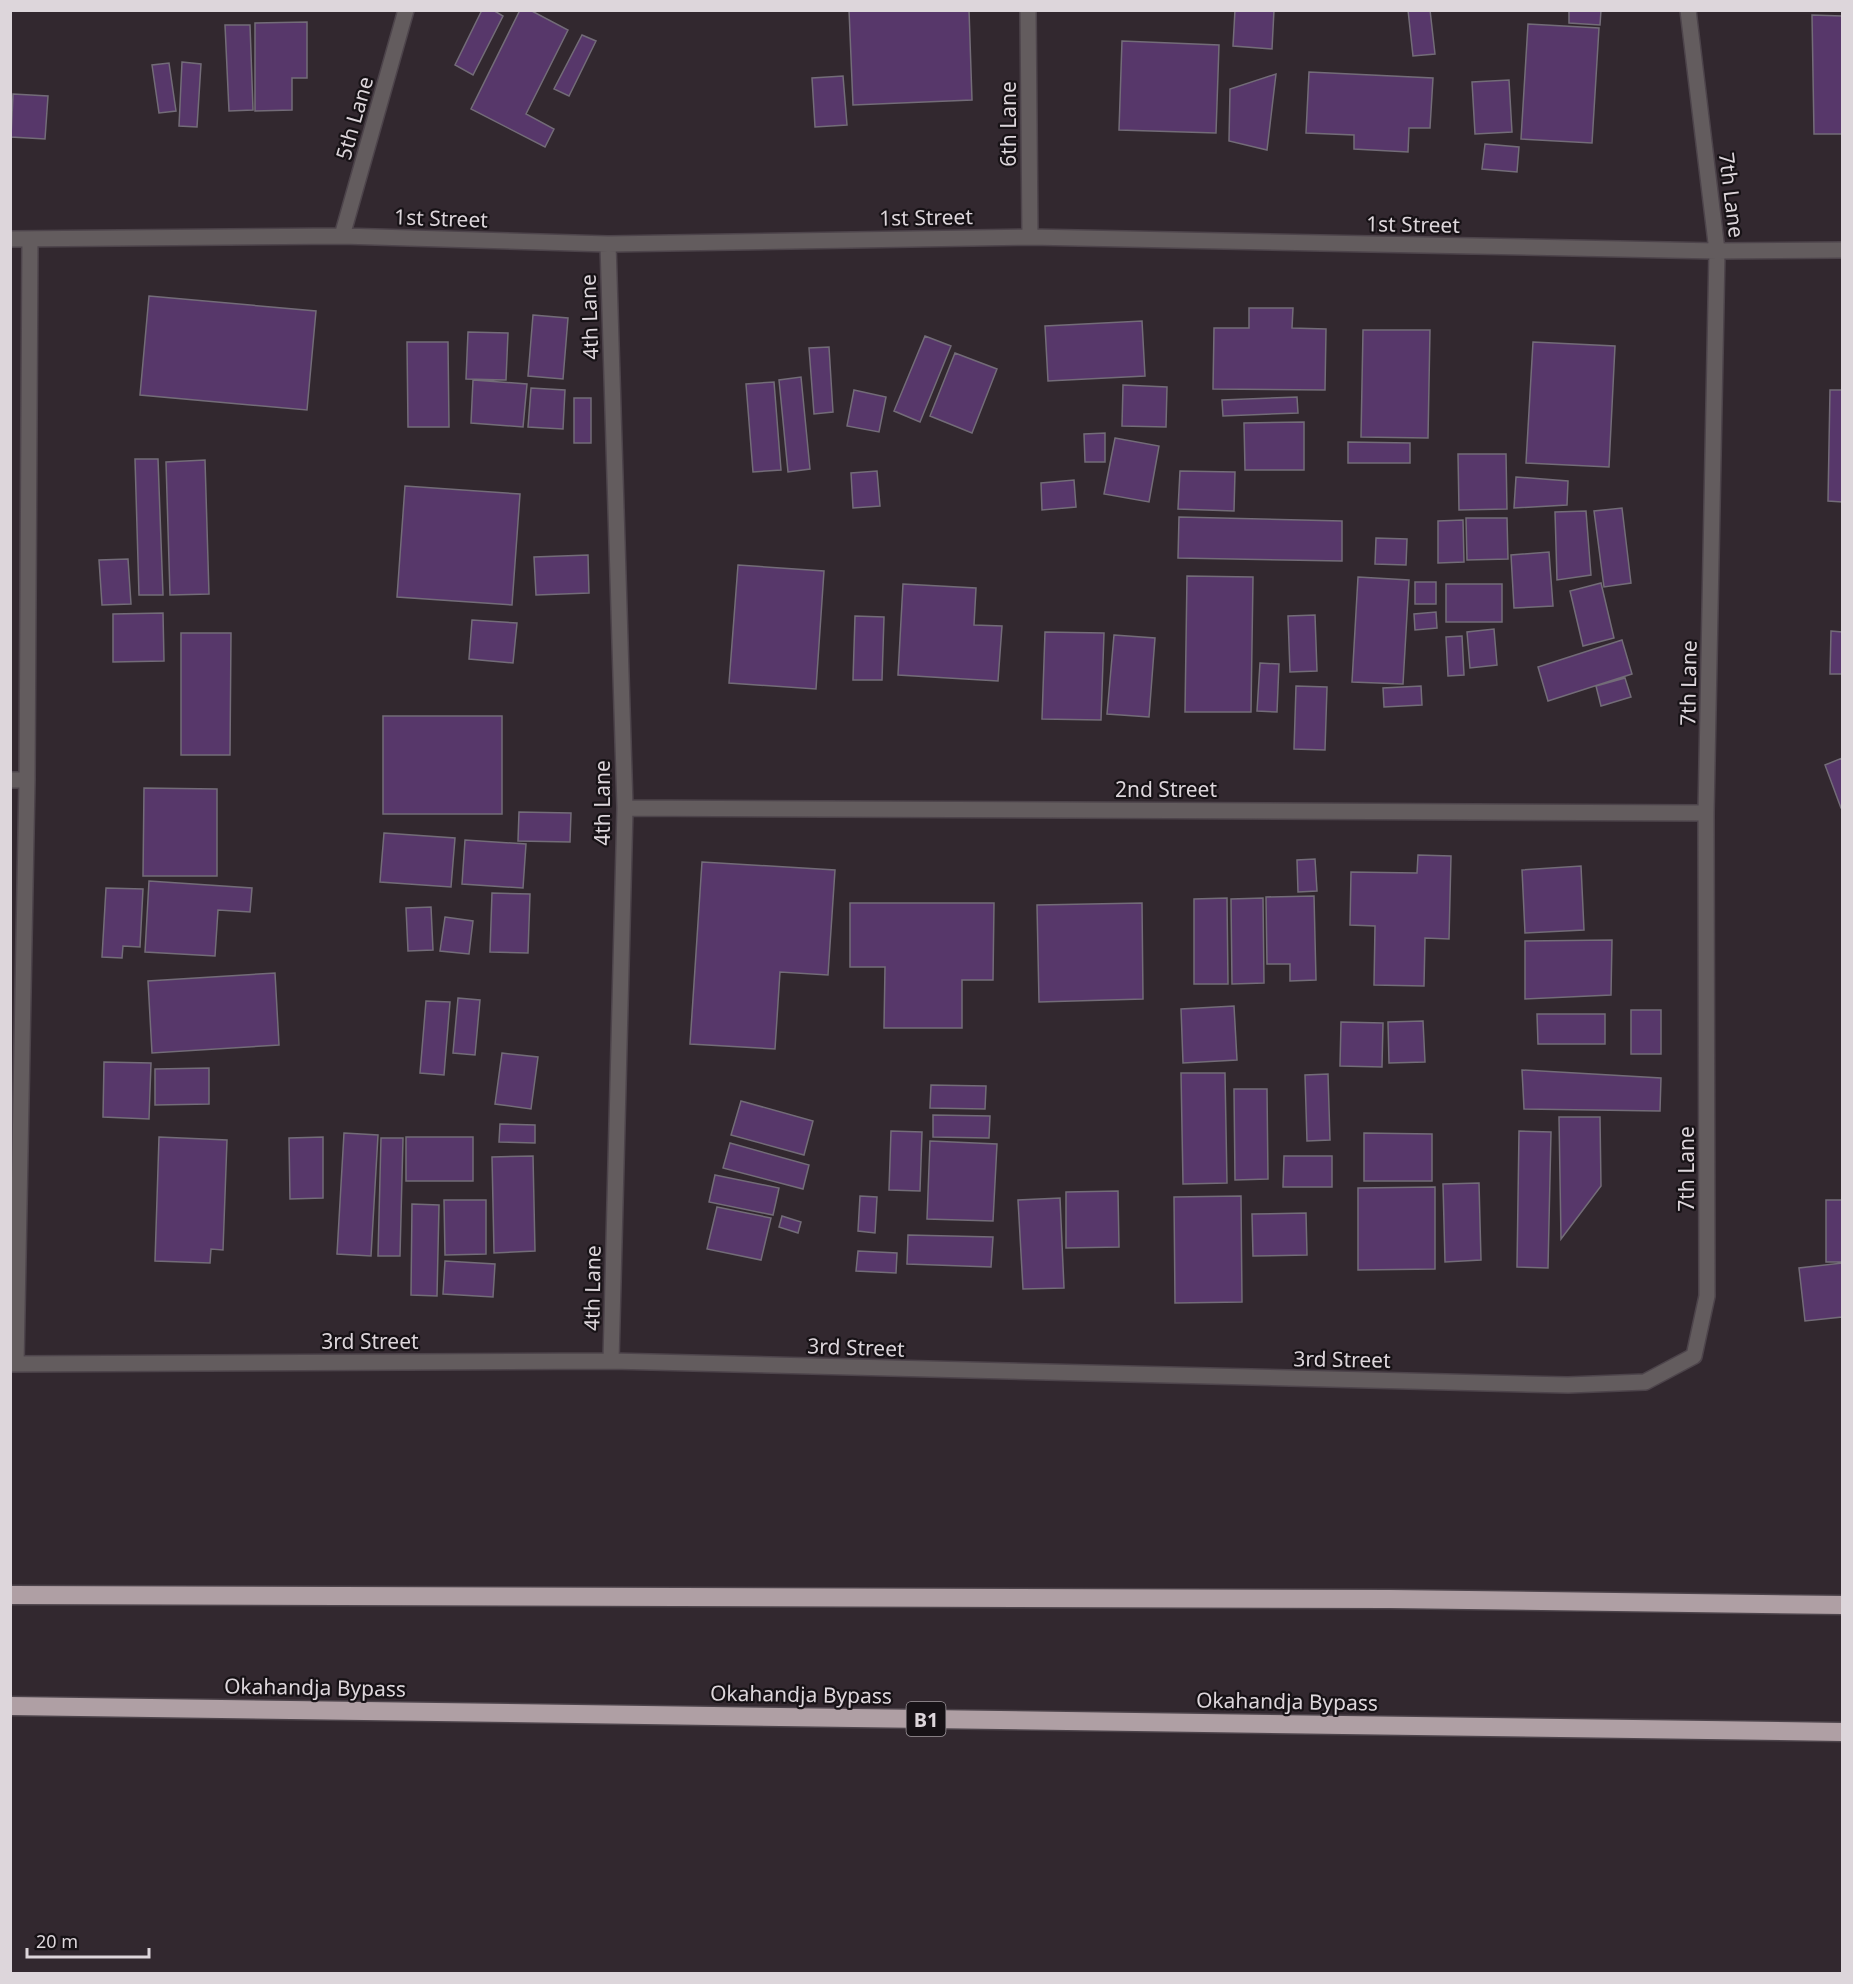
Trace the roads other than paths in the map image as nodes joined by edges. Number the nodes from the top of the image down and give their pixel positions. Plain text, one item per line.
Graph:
1 (406, 10) edge
2 (1028, 10) edge
3 (1688, 10) edge
4 (342, 236) junction
5 (1029, 237) junction
6 (10, 239) edge
7 (30, 239) junction
8 (608, 244) junction
9 (1842, 250) edge
10 (1717, 251) junction
11 (10, 780) edge
12 (27, 780) junction
13 (625, 808) junction
14 (1706, 813) junction
15 (1694, 1356) joint
16 (611, 1361) junction
17 (13, 1364) edge
18 (10, 1595) edge
19 (1842, 1605) edge
20 (10, 1706) edge
21 (1842, 1732) edge

1 - 4 street, 5th Lane
2 - 5 street, 6th Lane
3 - 10 street, 7th Lane
4 - 7 street, 1st Street
4 - 8 street, 1st Street
5 - 8 street, 1st Street
5 - 10 street, 1st Street
6 - 7 street, 1st Street
7 - 12 street
8 - 13 street, 4th Lane
9 - 10 street, 1st Street
10 - 14 street, 7th Lane
11 - 12 street
12 - 17 street
13 - 14 street, 2nd Street
13 - 16 street, 4th Lane
14 - 15 street, 7th Lane
15 - 16 street, 3rd Street
16 - 17 street, 3rd Street
18 - 19 highway
20 - 21 highway, Okahandja Bypass / B1

